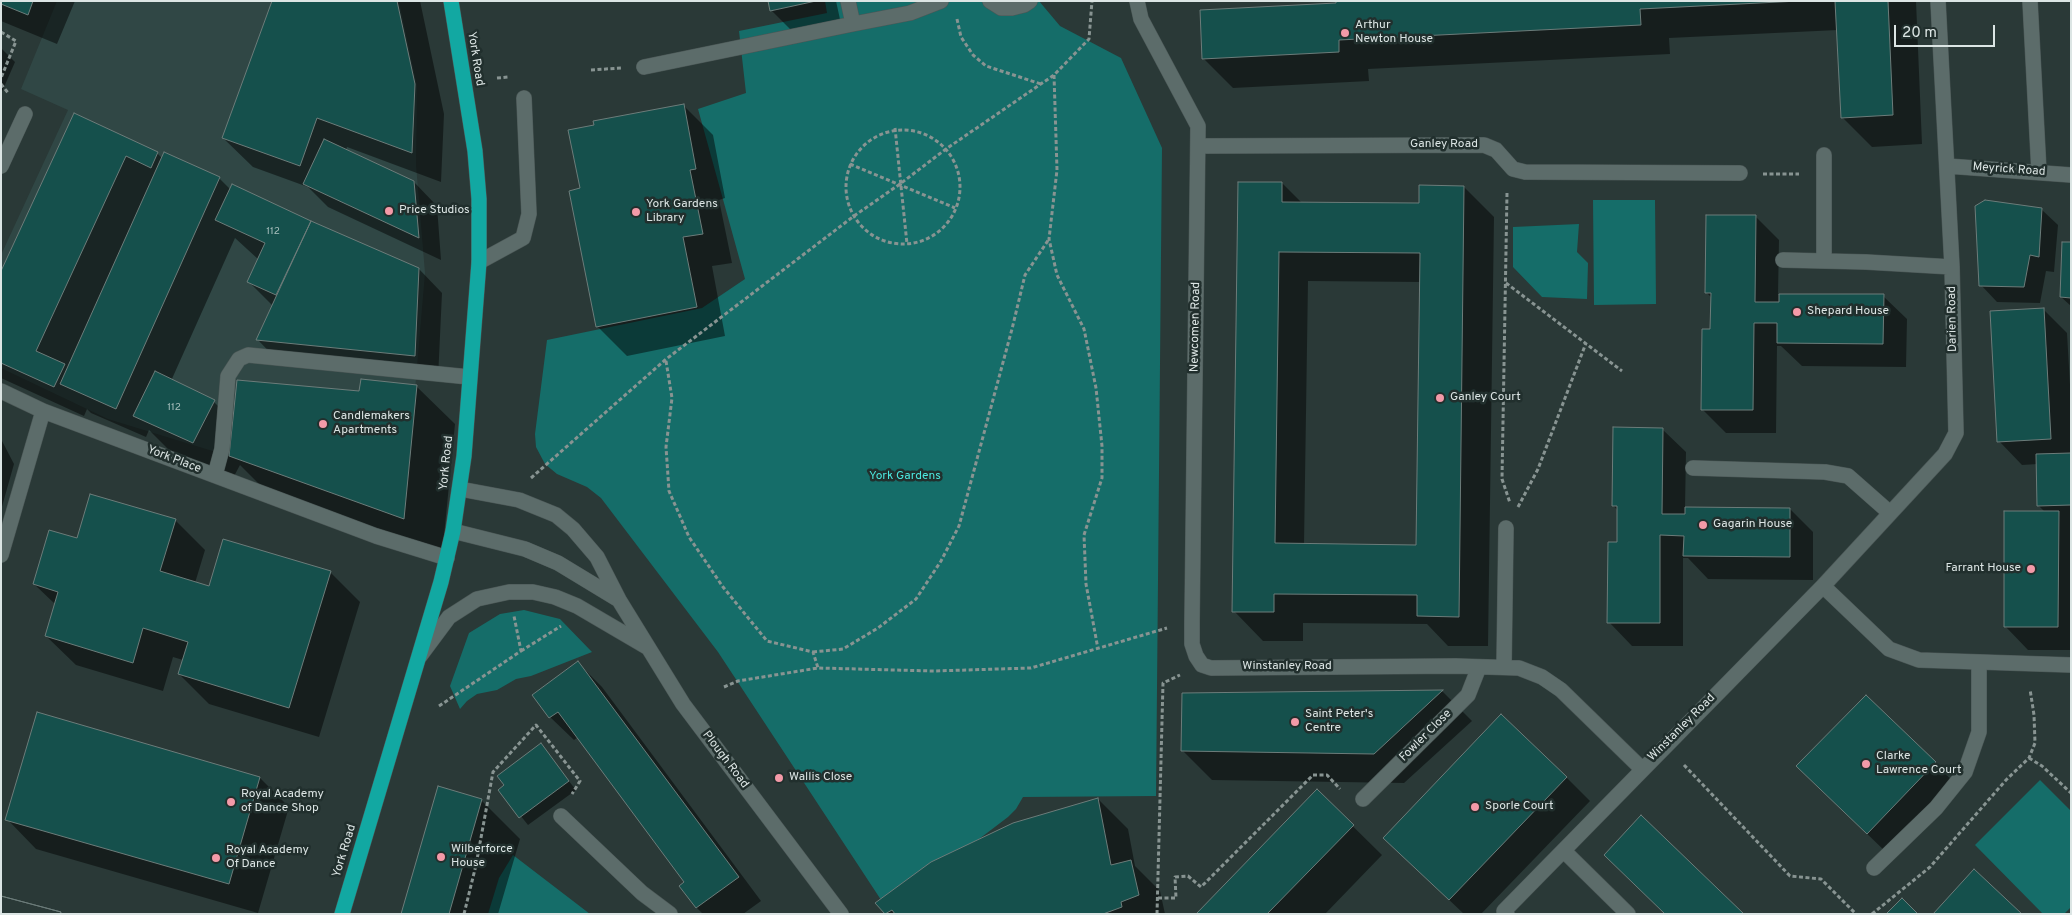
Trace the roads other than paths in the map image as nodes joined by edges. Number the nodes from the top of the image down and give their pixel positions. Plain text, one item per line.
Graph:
1 (451, 1) edge
2 (848, 1) edge
3 (941, 1) edge
4 (990, 1) edge
5 (1030, 1) edge
6 (1137, 1) edge
7 (1938, 1) edge
8 (2030, 1) edge
9 (853, 24) junction
10 (644, 67) dead end
11 (524, 98) dead end
12 (25, 114) dead end
13 (1199, 146) junction
14 (1824, 155) dead end
15 (1, 166) edge
16 (1948, 166) junction
17 (2039, 172) junction
18 (1740, 173) road end
19 (2071, 175) edge
20 (1782, 260) dead end
21 (1824, 260) junction
22 (479, 262) junction
23 (1952, 267) junction
24 (469, 377) junction
25 (1, 391) edge
26 (43, 411) junction
27 (1693, 468) dead end
28 (215, 475) junction
29 (460, 489) junction
30 (1890, 513) junction
31 (1510, 522) road end
32 (453, 531) junction
33 (1, 555) edge
34 (447, 558) junction
35 (1823, 586) junction
36 (619, 600) junction
37 (648, 648) junction
38 (419, 657) junction
39 (1979, 662) junction
40 (2071, 664) edge
41 (1202, 665) joint
42 (1479, 667) junction
43 (1504, 667) junction
44 (1642, 769) junction
45 (1363, 799) road end
46 (561, 816) road end
47 (1564, 851) junction
48 (1874, 868) dead end
49 (1506, 912) edge
50 (342, 914) edge
51 (670, 914) edge
52 (841, 914) edge
53 (1628, 914) edge

1 - 22 highway, York Road
2 - 9 street
3 - 9 street
4 - 5 street
6 - 13 street, Newcomen Road
7 - 16 street, Darien Road
8 - 17 street
9 - 10 street
11 - 22 street
12 - 15 street
13 - 18 street, Ganley Road
13 - 41 street, Newcomen Road
14 - 21 street
16 - 17 street, Meyrick Road
16 - 23 street, Darien Road
17 - 19 street, Meyrick Road
20 - 21 street
21 - 23 street
22 - 24 highway, York Road
23 - 30 street, Darien Road
24 - 28 street
24 - 29 highway, York Road
25 - 26 street, York Place
26 - 28 street, York Place
26 - 33 street
27 - 30 street
28 - 34 street, York Place
29 - 32 highway, York Road
29 - 36 street, Plough Road
30 - 35 street, Darien Road
31 - 43 street
32 - 34 highway, York Road
32 - 36 street, Plough Road
34 - 38 highway, York Road
35 - 39 street
35 - 44 street, Winstanley Road
36 - 37 street, Plough Road
37 - 38 street
37 - 52 street, Plough Road
38 - 50 highway, York Road
39 - 40 street
39 - 48 street
41 - 42 street, Winstanley Road
42 - 43 street, Winstanley Road
42 - 45 street, Fowler Close
43 - 44 street, Winstanley Road
44 - 47 street
46 - 51 street
47 - 49 street
47 - 53 street

